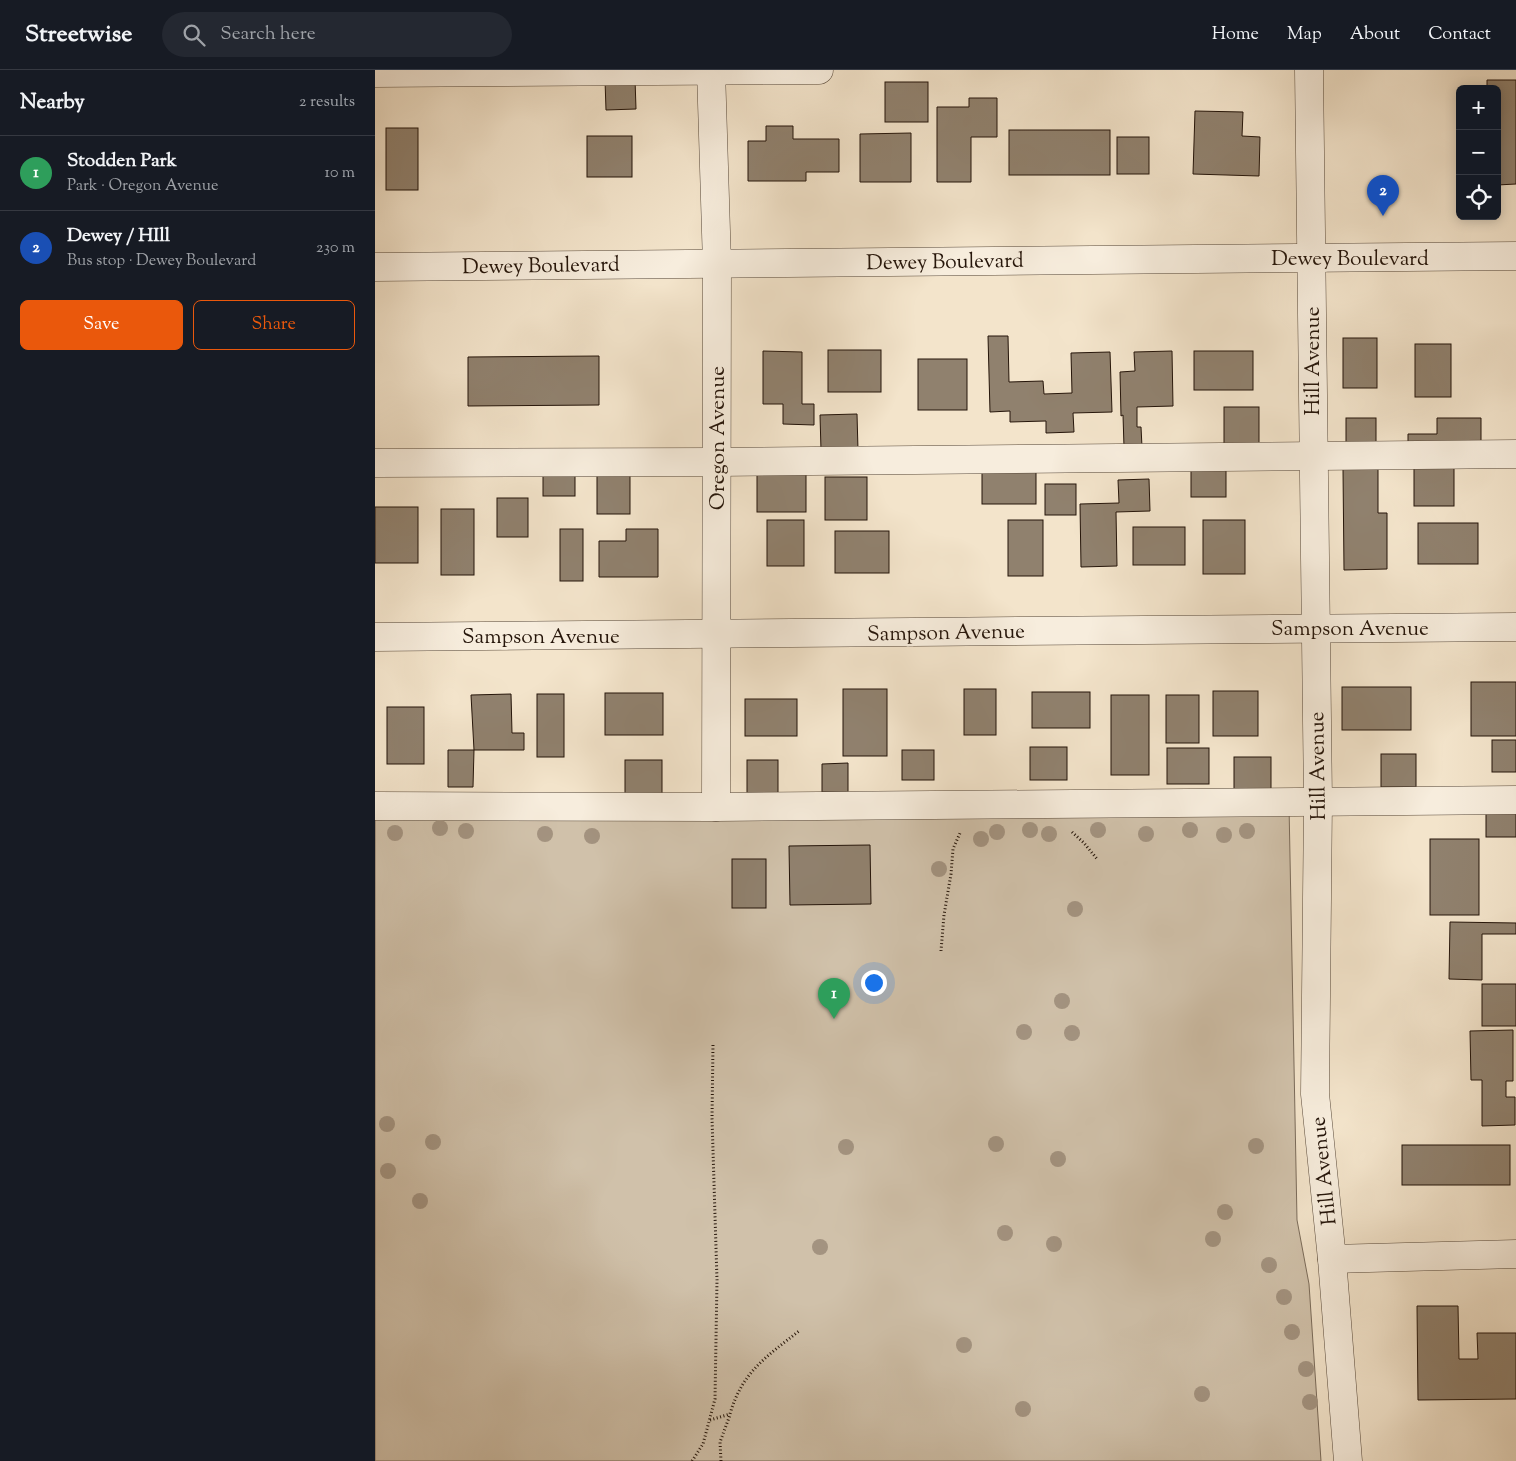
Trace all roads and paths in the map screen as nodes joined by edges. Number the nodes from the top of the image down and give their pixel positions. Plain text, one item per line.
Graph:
1 (711, 70) edge
2 (819, 70) edge
3 (1309, 70) edge
4 (375, 73) edge
5 (1516, 256) edge
6 (1311, 258) junction
7 (717, 264) junction
8 (375, 267) edge
9 (1516, 454) edge
10 (1313, 456) junction
11 (717, 462) junction
12 (375, 463) edge
13 (1315, 627) junction
14 (1516, 627) edge
15 (716, 635) junction
16 (375, 637) edge
17 (1516, 800) edge
18 (1318, 801) junction
19 (375, 806) edge
20 (716, 807) junction
21 (1066, 827) dead end
22 (964, 829) dead end
23 (1097, 859) dead end
24 (941, 951) dead end
25 (713, 1044) dead end
26 (1516, 1254) edge
27 (1332, 1259) junction
28 (799, 1331) dead end
29 (730, 1414) junction
30 (709, 1420) junction
31 (692, 1461) edge
32 (721, 1461) edge
33 (1348, 1461) edge

1 - 2 street
1 - 4 street
1 - 7 street, Oregon Avenue
3 - 6 street, Hill Avenue
5 - 6 street, Dewey Boulevard
6 - 7 street, Dewey Boulevard
6 - 10 street, Hill Avenue
7 - 8 street, Dewey Boulevard
7 - 11 street, Oregon Avenue
9 - 10 street
10 - 11 street
10 - 13 street, Hill Avenue
11 - 12 street
11 - 15 street, Oregon Avenue
13 - 14 street, Sampson Avenue
13 - 15 street, Sampson Avenue
13 - 18 street, Hill Avenue
15 - 16 street, Sampson Avenue
15 - 20 street, Oregon Avenue
17 - 18 street
18 - 20 street
18 - 27 street, Hill Avenue
19 - 20 street
21 - 23 path
22 - 24 path
25 - 30 path
26 - 27 street
27 - 33 street, Hill Avenue
28 - 29 path
29 - 30 path
29 - 32 path
30 - 31 path

